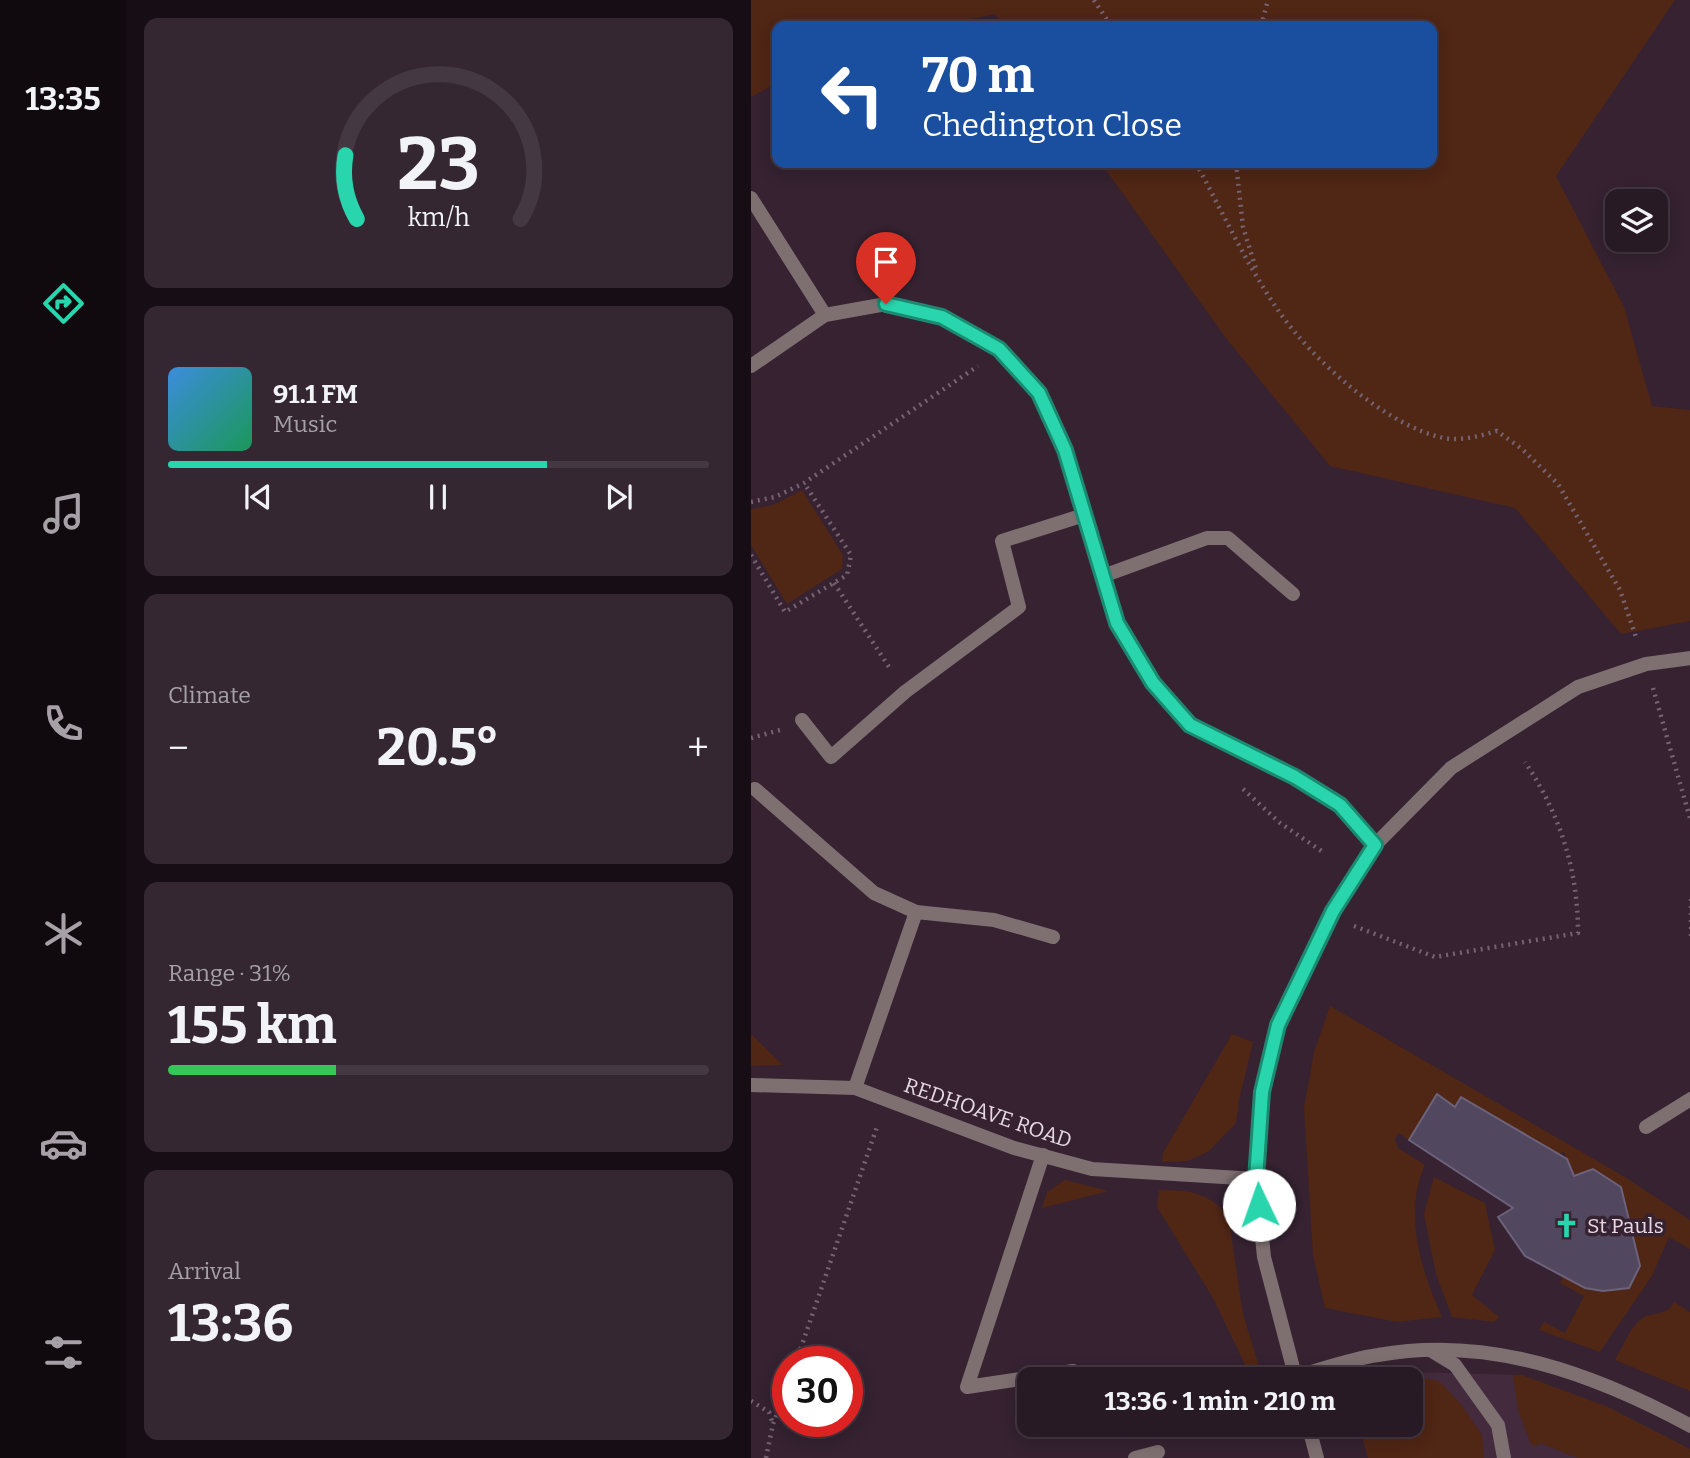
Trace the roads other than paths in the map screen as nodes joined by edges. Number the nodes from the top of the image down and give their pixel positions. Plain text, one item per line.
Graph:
1 (751, 198) edge
2 (825, 315) junction
3 (751, 366) edge
4 (1084, 515) junction
5 (1103, 576) junction
6 (1293, 594) dead end
7 (1690, 658) edge
8 (802, 720) dead end
9 (755, 789) dead end
10 (1375, 845) junction
11 (916, 912) junction
12 (1053, 937) dead end
13 (751, 1085) edge
14 (855, 1088) junction
15 (1690, 1099) edge
16 (1646, 1127) dead end
17 (1043, 1156) junction
18 (1256, 1179) junction
19 (1431, 1350) junction
20 (1293, 1367) edge
21 (1334, 1367) edge
22 (1017, 1379) edge
23 (1690, 1426) edge
24 (1311, 1437) edge
25 (1158, 1452) dead end
26 (1135, 1458) edge
27 (1317, 1458) edge
28 (1504, 1458) edge

1 - 2 street
2 - 3 street
2 - 4 street
4 - 5 street
4 - 8 street
5 - 6 street
5 - 10 street
7 - 10 street
9 - 11 street
10 - 18 street
11 - 12 street
11 - 14 street
13 - 14 street, REDHOAVE ROAD
14 - 17 street, REDHOAVE ROAD
15 - 16 street
17 - 18 street, REDHOAVE ROAD
17 - 22 street
18 - 20 street
19 - 21 street
19 - 23 street
19 - 28 street
24 - 27 street
25 - 26 street

